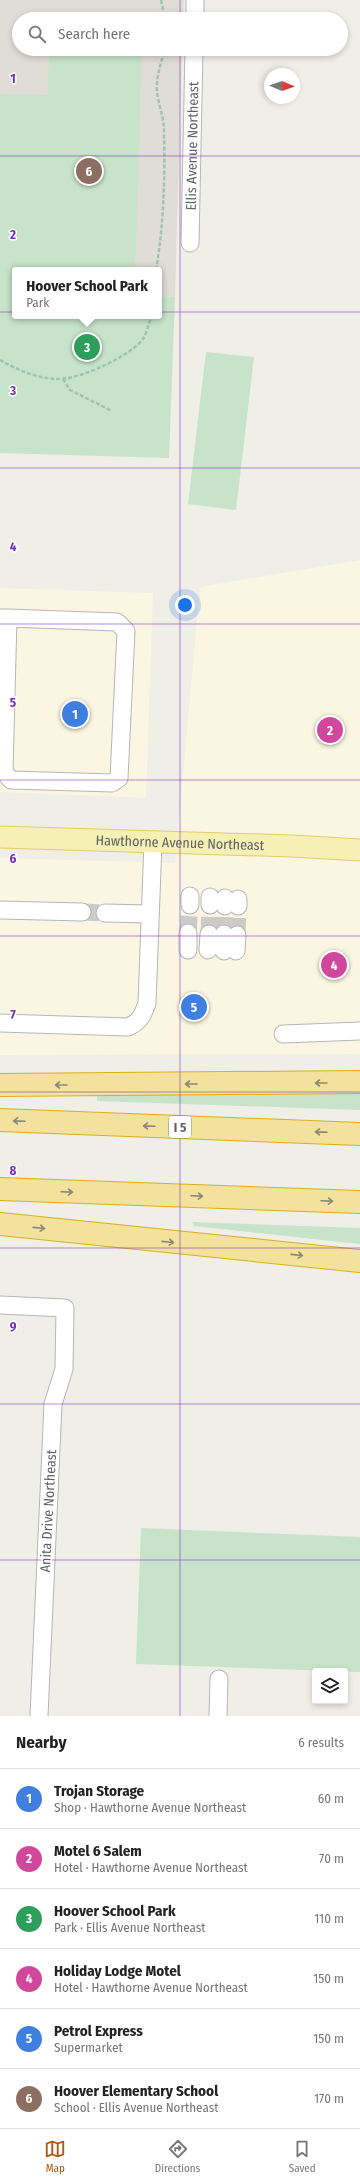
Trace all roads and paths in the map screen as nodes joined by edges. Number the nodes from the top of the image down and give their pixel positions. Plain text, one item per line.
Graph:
1 (161, 0) edge
2 (195, 0) edge
3 (164, 12) edge
4 (195, 12) edge
5 (163, 56) edge
6 (194, 56) edge
7 (190, 243) dead end
8 (156, 267) edge
9 (150, 319) edge
10 (0, 360) edge
11 (62, 379) junction
12 (112, 411) dead end
13 (4, 618) edge
14 (0, 837) edge
15 (153, 842) junction
16 (360, 850) edge
17 (0, 910) edge
18 (82, 912) tunnel mouth
19 (105, 913) tunnel mouth
20 (150, 914) junction
21 (0, 1023) edge
22 (360, 1031) edge
23 (283, 1034) dead end
24 (360, 1082) edge
25 (0, 1085) edge
26 (0, 1120) edge
27 (360, 1134) edge
28 (0, 1189) edge
29 (360, 1202) edge
30 (0, 1224) edge
31 (360, 1261) edge
32 (0, 1305) edge
33 (219, 1679) dead end
34 (39, 1716) edge
35 (218, 1716) edge

1 - 3 path
2 - 4 street
5 - 8 path
6 - 7 street, Ellis Avenue Northeast
9 - 11 path
10 - 11 path
11 - 12 path
13 - 13 street
14 - 15 main road, Hawthorne Avenue Northeast
15 - 16 main road, Hawthorne Avenue Northeast
15 - 20 street
17 - 18 street
19 - 20 street
20 - 21 street
22 - 23 street
24 -> 25 highway
27 -> 26 highway, I 5
28 -> 29 highway
30 -> 31 highway
32 - 34 street, Anita Drive Northeast
33 - 35 street

